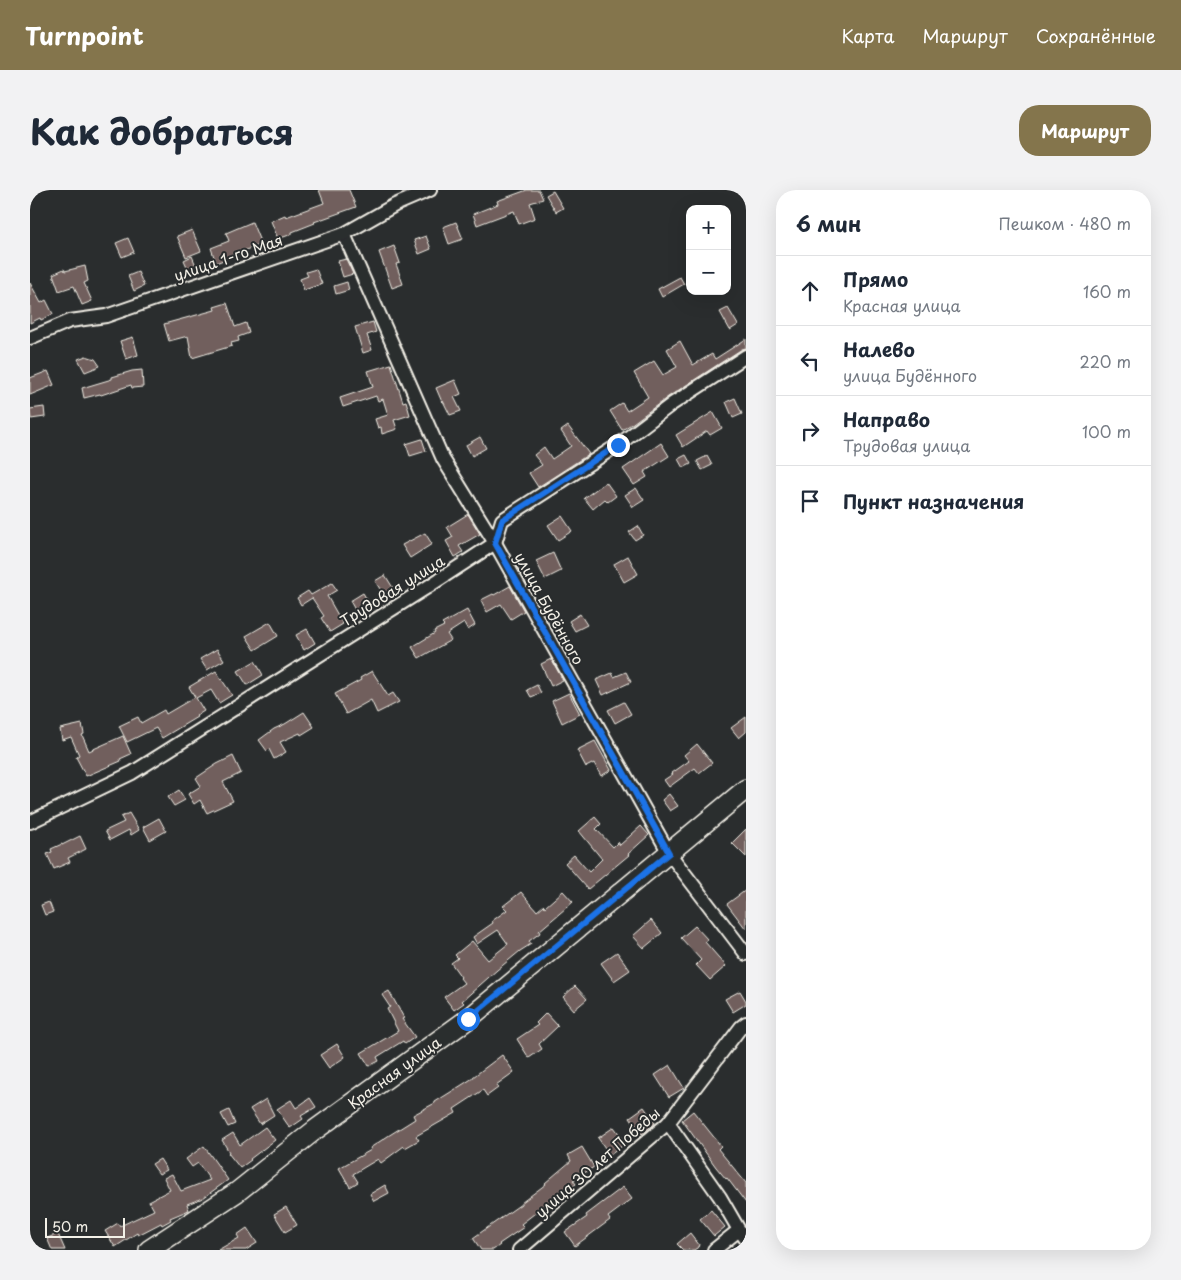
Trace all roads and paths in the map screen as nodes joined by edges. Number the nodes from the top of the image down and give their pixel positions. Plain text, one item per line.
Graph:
1 (430, 190) edge
2 (344, 234) junction
3 (30, 338) edge
4 (746, 356) edge
5 (495, 543) junction
6 (746, 789) edge
7 (30, 822) edge
8 (669, 853) junction
9 (746, 954) edge
10 (746, 1022) edge
11 (668, 1123) junction
12 (742, 1235) edge
13 (149, 1250) edge
14 (519, 1250) edge
15 (714, 1250) edge

1 - 2 street, улица 1-го Мая
2 - 3 street, улица 1-го Мая
2 - 5 street, улица Будённого
4 - 5 street
5 - 7 street, Трудовая улица
5 - 8 street, улица Будённого
6 - 8 main road, Красная улица
8 - 9 street, улица Будённого
8 - 13 main road, Красная улица
10 - 11 street, улица 30 лет Победы
11 - 12 street
11 - 14 street, улица 30 лет Победы
12 - 15 street

